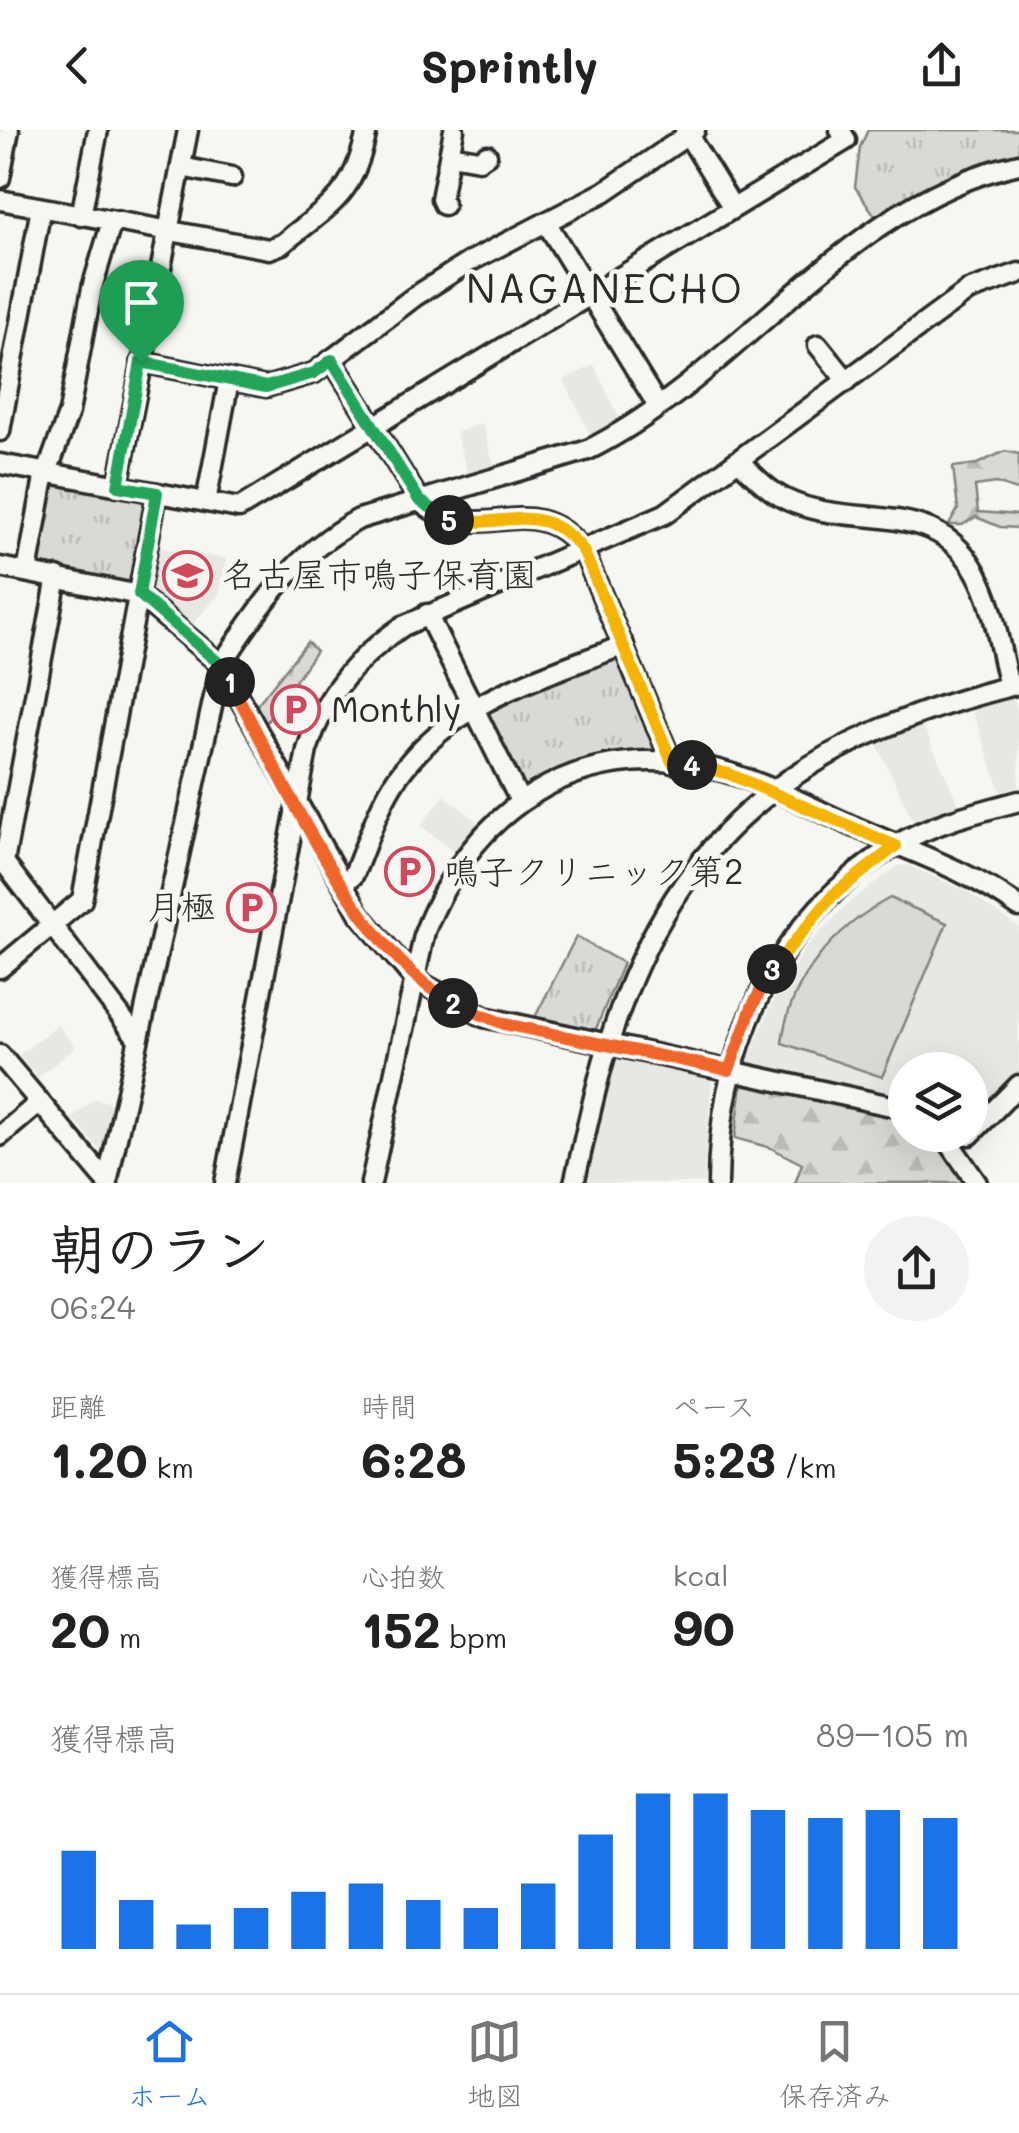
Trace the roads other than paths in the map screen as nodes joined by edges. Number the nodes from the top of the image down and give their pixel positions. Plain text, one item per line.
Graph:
1 (9, 130) edge
2 (98, 130) edge
3 (188, 130) edge
4 (367, 130) edge
5 (454, 130) edge
6 (840, 130) edge
7 (689, 132) edge
8 (450, 155) junction
9 (487, 155) dead end
10 (1019, 164) edge
11 (181, 166) junction
12 (232, 176) dead end
13 (0, 178) edge
14 (0, 200) edge
15 (444, 205) dead end
16 (41, 208) junction
17 (733, 208) junction
18 (81, 216) junction
19 (112, 221) junction
20 (546, 222) junction
21 (168, 232) junction
22 (1019, 273) edge
23 (590, 295) junction
24 (818, 345) dead end
25 (332, 360) junction
26 (141, 362) junction
27 (229, 380) junction
28 (847, 381) junction
29 (658, 406) junction
30 (374, 427) junction
31 (0, 431) edge
32 (740, 461) junction
33 (0, 464) edge
34 (48, 473) junction
35 (118, 486) junction
36 (157, 493) junction
37 (419, 500) junction
38 (206, 502) junction
39 (583, 550) junction
40 (0, 567) edge
41 (26, 572) junction
42 (58, 577) junction
43 (139, 594) junction
44 (427, 614) junction
45 (624, 646) junction
46 (221, 665) junction
47 (1014, 685) edge
48 (472, 706) junction
49 (672, 762) junction
50 (770, 790) junction
51 (520, 801) junction
52 (1019, 801) edge
53 (297, 803) junction
54 (896, 846) junction
55 (2, 859) edge
56 (342, 882) junction
57 (1019, 907) edge
58 (52, 925) junction
59 (0, 968) edge
60 (414, 979) junction
61 (138, 1039) junction
62 (608, 1045) junction
63 (0, 1055) edge
64 (729, 1070) junction
65 (1019, 1084) edge
66 (40, 1102) junction
67 (888, 1105) edge
68 (988, 1112) edge
69 (0, 1136) edge
70 (965, 1152) edge
71 (108, 1183) edge
72 (226, 1183) edge
73 (372, 1183) edge
74 (574, 1183) edge
75 (718, 1183) edge
76 (977, 1183) edge

1 - 13 street
2 - 18 street
3 - 11 street
4 - 21 street
5 - 8 street
6 - 17 street
7 - 17 street
7 - 20 street
8 - 9 street
8 - 15 street
10 - 29 street
11 - 12 street
11 - 21 street
14 - 16 street
16 - 18 street
16 - 31 street
17 - 23 street
18 - 19 street
19 - 21 street
19 - 34 street
20 - 23 street
20 - 25 street
21 - 26 street
22 - 28 street
23 - 29 street
23 - 30 street
24 - 28 street
25 - 27 street
25 - 30 street
26 - 27 street
26 - 35 street
27 - 38 street
28 - 32 street
29 - 37 street
30 - 37 street
30 - 38 street
32 - 39 street
32 - 47 street
33 - 34 street
34 - 35 street
34 - 41 street
35 - 36 street
36 - 38 street
36 - 43 street
37 - 39 street
37 - 46 street
39 - 44 street
39 - 45 street
40 - 41 street
41 - 42 street
42 - 43 street
42 - 55 street
43 - 46 street
43 - 58 street
44 - 48 street
44 - 53 street
45 - 48 street
45 - 49 street
46 - 53 street
46 - 61 street
47 - 50 street
48 - 51 street
48 - 56 street
49 - 50 street
49 - 51 street
50 - 54 street
50 - 62 street
51 - 60 street
52 - 54 street
53 - 56 street
53 - 72 street
54 - 57 street
54 - 64 street
55 - 58 street
56 - 60 street
58 - 59 street
58 - 61 street
60 - 62 street
60 - 73 street
61 - 71 street
62 - 64 street
62 - 74 street
63 - 66 street
64 - 67 street
64 - 75 street
65 - 68 street
66 - 69 street
66 - 71 street
70 - 76 street

